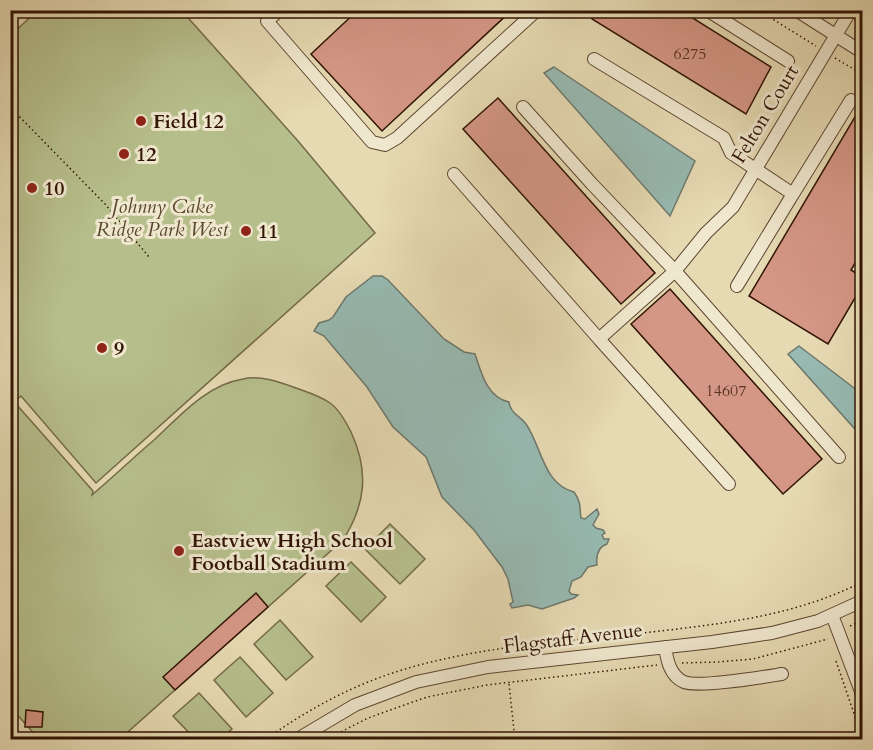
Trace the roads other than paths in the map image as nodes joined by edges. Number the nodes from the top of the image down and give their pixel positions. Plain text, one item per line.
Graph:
1 (280, 10) edge
2 (537, 10) edge
3 (707, 10) edge
4 (796, 10) edge
5 (851, 10) edge
6 (836, 35) junction
7 (862, 52) edge
8 (594, 59) dead end
9 (789, 61) dead end
10 (851, 100) dead end
11 (523, 107) dead end
12 (755, 170) junction
13 (454, 174) dead end
14 (793, 194) junction
15 (675, 271) junction
16 (737, 286) dead end
17 (599, 339) junction
18 (839, 457) dead end
19 (729, 484) dead end
20 (862, 601) edge
21 (832, 615) junction
22 (665, 647) junction
23 (782, 674) dead end
24 (862, 694) edge
25 (296, 739) edge

1 - 2 street
3 - 9 street
4 - 6 street
5 - 6 street, Felton Court
6 - 7 street
6 - 12 street, Felton Court
8 - 12 street
10 - 14 street
11 - 15 street
12 - 14 street
12 - 15 street, Felton Court
13 - 17 street
14 - 16 street
15 - 17 street, Felton Court
15 - 18 street
17 - 19 street
20 - 21 street, Flagstaff Avenue
21 - 22 street, Flagstaff Avenue
21 - 24 street
22 - 23 street
22 - 25 street, Flagstaff Avenue

